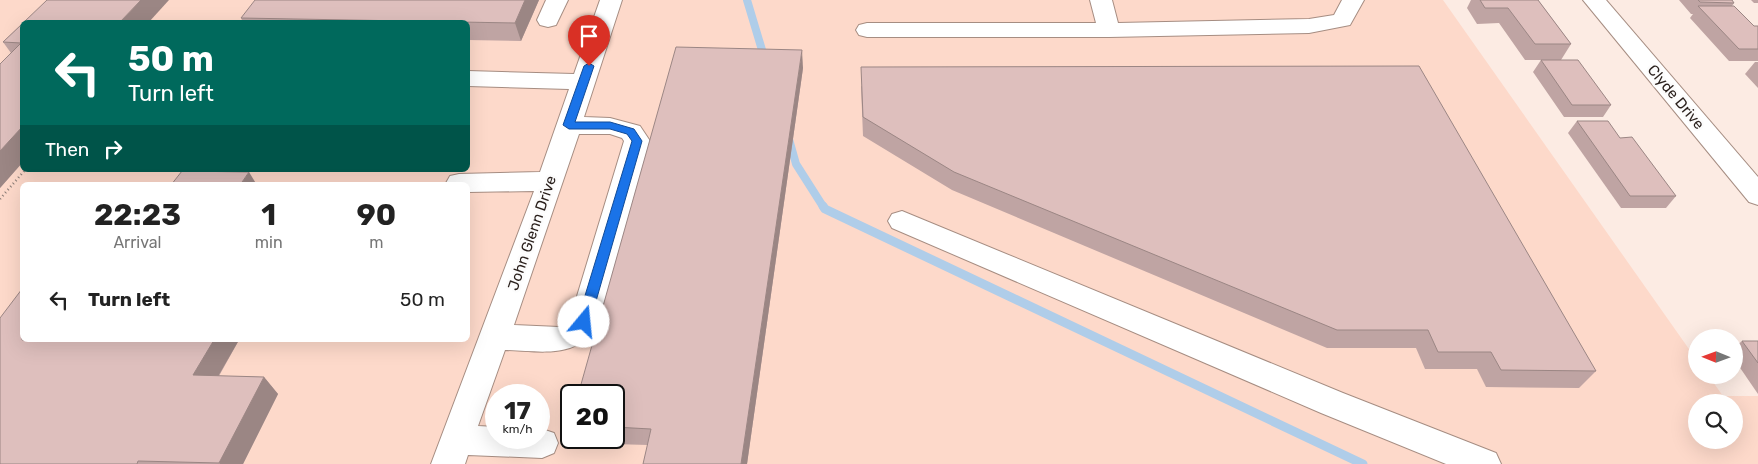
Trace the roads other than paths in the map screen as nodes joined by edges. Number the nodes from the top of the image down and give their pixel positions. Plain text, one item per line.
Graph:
1 (557, 0) edge
2 (611, 0) edge
3 (1101, 0) edge
4 (1354, 0) edge
5 (1594, 0) edge
6 (548, 20) dead end
7 (867, 30) dead end
8 (1109, 30) junction
9 (470, 78) edge
10 (583, 82) junction
11 (569, 125) junction
12 (550, 181) junction
13 (470, 183) edge
14 (1758, 195) edge
15 (902, 221) dead end
16 (494, 337) junction
17 (485, 449) edge
18 (452, 452) edge
19 (1484, 464) edge

1 - 6 street
2 - 10 street, John Glenn Drive
3 - 8 street
4 - 8 street
5 - 14 street, Clyde Drive
7 - 8 street
9 - 10 street
10 - 11 street, John Glenn Drive
11 - 12 street, John Glenn Drive
11 - 16 street
12 - 13 street
12 - 16 street, John Glenn Drive
15 - 19 street
16 - 18 street, John Glenn Drive
17 - 18 street

